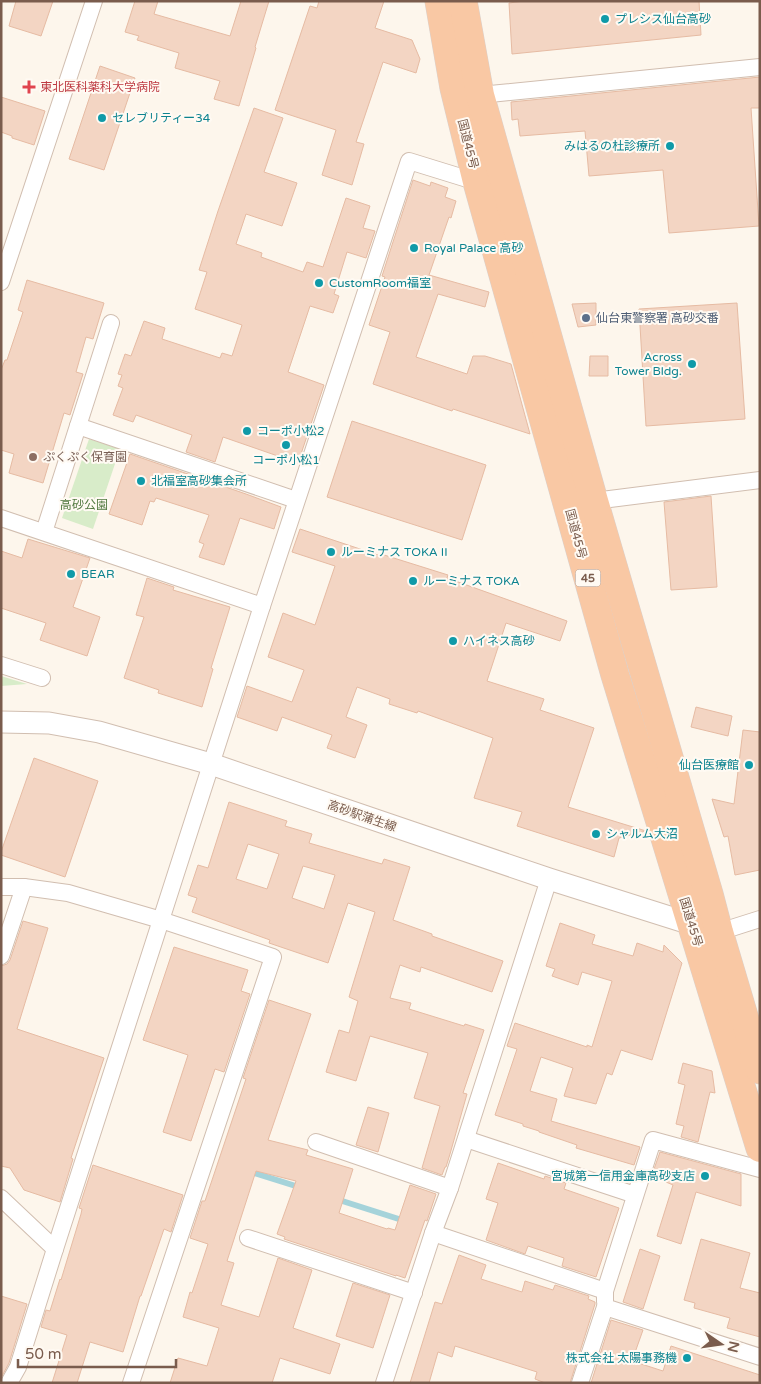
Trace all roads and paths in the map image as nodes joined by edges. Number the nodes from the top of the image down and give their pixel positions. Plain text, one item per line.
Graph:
1 (94, 1) edge
2 (439, 1) edge
3 (463, 1) edge
4 (760, 68) edge
5 (480, 95) junction
6 (477, 182) junction
7 (1, 282) edge
8 (112, 323) dead end
9 (78, 426) junction
10 (760, 480) edge
11 (296, 500) junction
12 (594, 501) junction
13 (1, 518) edge
14 (44, 532) junction
15 (262, 606) junction
16 (1, 665) edge
17 (42, 678) dead end
18 (1, 722) edge
19 (211, 764) junction
20 (548, 879) junction
21 (1, 887) edge
22 (24, 887) junction
23 (760, 919) edge
24 (161, 920) junction
25 (692, 925) junction
26 (719, 932) junction
27 (1, 956) edge
28 (760, 1070) edge
29 (466, 1139) junction
30 (316, 1142) dead end
31 (760, 1148) edge
32 (760, 1169) edge
33 (450, 1188) junction
34 (635, 1195) junction
35 (1, 1198) edge
36 (433, 1233) junction
37 (248, 1238) dead end
38 (55, 1248) junction
39 (414, 1293) junction
40 (605, 1299) junction
41 (760, 1357) edge
42 (1, 1378) edge
43 (8, 1383) edge
44 (131, 1383) edge
45 (384, 1383) edge
46 (580, 1383) edge

1 - 7 street
2 - 6 highway, 国道45号 / 45
3 - 5 highway, 国道45号 / 45
4 - 5 street
5 - 12 highway, 国道45号 / 45
6 - 11 street
6 - 25 highway, 国道45号 / 45
8 - 9 street
9 - 11 street
9 - 14 street
10 - 12 street
11 - 15 street
12 - 26 highway, 国道45号 / 45
13 - 14 street
14 - 15 street
15 - 19 street
16 - 17 street
18 - 19 street, 高砂駅蒲生線
19 - 20 street, 高砂駅蒲生線
19 - 24 street
20 - 25 street, 高砂駅蒲生線
20 - 29 street
21 - 22 street
22 - 24 street
22 - 27 street
23 - 26 street
24 - 38 street
24 - 44 street
25 - 26 street, 高砂駅蒲生線
25 - 31 highway, 国道45号 / 45
26 - 28 highway, 国道45号 / 45
29 - 33 street
29 - 34 street
30 - 33 street
32 - 34 street
33 - 36 street
34 - 40 street
35 - 38 street
36 - 39 street
36 - 40 street
37 - 39 street
38 - 43 street
39 - 45 street
40 - 41 street
40 - 46 street
42 - 43 street

